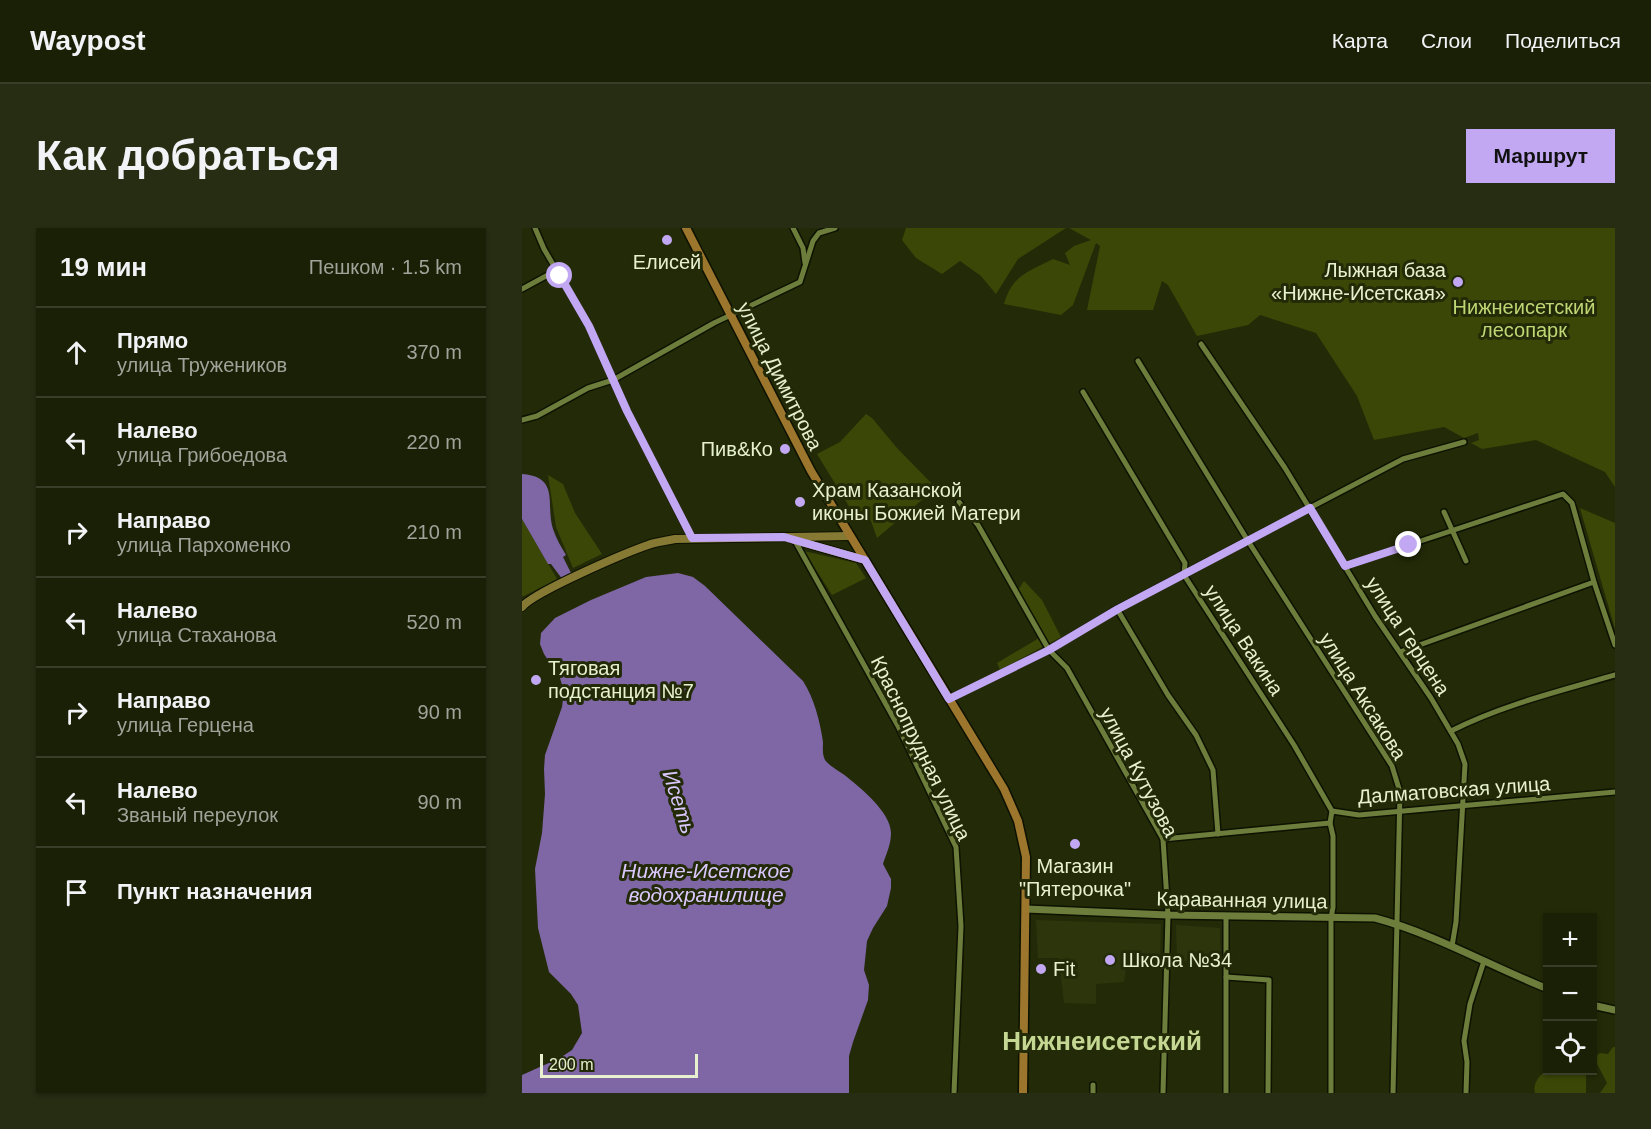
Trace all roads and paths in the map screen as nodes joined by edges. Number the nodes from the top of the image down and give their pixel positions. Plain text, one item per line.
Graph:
1 (535, 228) edge
2 (686, 228) edge
3 (793, 228) edge
4 (835, 228) edge
5 (805, 265) junction
6 (557, 270) junction
7 (522, 289) edge
8 (731, 315) junction
9 (1201, 345) dead end
10 (1138, 361) dead end
11 (613, 380) junction
12 (1083, 392) dead end
13 (522, 420) edge
14 (1464, 442) dead end
15 (959, 502) dead end
16 (1310, 508) junction
17 (1444, 512) dead end
18 (1453, 531) junction
19 (849, 536) junction
20 (784, 537) junction
21 (692, 538) junction
22 (795, 540) junction
23 (1248, 541) junction
24 (865, 560) junction
25 (1466, 561) dead end
26 (1345, 566) junction
27 (1184, 575) junction
28 (1594, 582) junction
29 (522, 606) edge
30 (1118, 609) junction
31 (1615, 645) edge
32 (1049, 650) junction
33 (1400, 651) junction
34 (1615, 675) edge
35 (949, 699) junction
36 (1451, 731) junction
37 (1615, 792) edge
38 (1463, 806) junction
39 (1332, 811) junction
40 (1399, 811) junction
41 (1330, 823) junction
42 (1218, 834) junction
43 (1163, 840) junction
44 (1026, 909) junction
45 (1168, 915) junction
46 (1226, 916) junction
47 (1331, 918) junction
48 (1397, 924) junction
49 (1452, 946) junction
50 (1484, 961) junction
51 (1226, 977) junction
52 (1543, 987) edge
53 (1597, 1006) edge
54 (1615, 1010) edge
55 (1093, 1084) dead end
56 (954, 1093) edge
57 (1023, 1093) edge
58 (1094, 1093) edge
59 (1163, 1093) edge
60 (1226, 1093) edge
61 (1268, 1093) edge
62 (1331, 1093) edge
63 (1393, 1093) edge
64 (1466, 1093) edge

1 - 6 street
2 - 8 main road, улица Димитрова
3 - 5 street
4 - 5 street
5 - 8 street
6 - 7 street
6 - 11 street
8 - 11 street
8 - 19 main road, улица Димитрова
9 - 16 street, улица Герцена
10 - 23 street, улица Аксакова
11 - 13 street
11 - 21 street
12 - 27 street, улица Вакина
14 - 16 street
15 - 32 street, улица Кутузова
16 - 23 street
16 - 26 street, улица Герцена
17 - 18 street
18 - 25 street
18 - 26 street
18 - 28 street
19 - 20 main road
19 - 24 main road, улица Димитрова
20 - 21 main road
20 - 22 main road
21 - 29 main road
22 - 24 main road
22 - 56 street, Краснопрудная улица
23 - 27 street
23 - 40 street, улица Аксакова
24 - 35 main road, улица Димитрова
26 - 33 street, улица Герцена
27 - 30 street
27 - 39 street, улица Вакина
28 - 31 street
28 - 33 street
30 - 32 street
30 - 42 street
32 - 35 street
32 - 43 street, улица Кутузова
33 - 36 street, улица Герцена
34 - 36 street
35 - 44 main road, улица Димитрова
36 - 38 street, улица Герцена
37 - 38 street, Далматовская улица
38 - 40 street, Далматовская улица
38 - 49 street, улица Герцена
39 - 40 street, Далматовская улица
39 - 41 street, Далматовская улица
40 - 48 street, улица Аксакова
41 - 42 street
41 - 47 street
42 - 43 street
43 - 45 street, улица Кутузова
44 - 45 street, Караванная улица
44 - 57 main road, улица Димитрова
45 - 46 street, Караванная улица
45 - 59 street, улица Кутузова
46 - 47 street, Караванная улица
46 - 51 street
47 - 48 street, Караванная улица
47 - 62 street
48 - 49 street, Караванная улица
48 - 63 street, улица Аксакова
49 - 50 street, Караванная улица
50 - 52 street, Караванная улица
50 - 64 street
51 - 60 street
51 - 61 street
53 - 54 street
55 - 58 street

